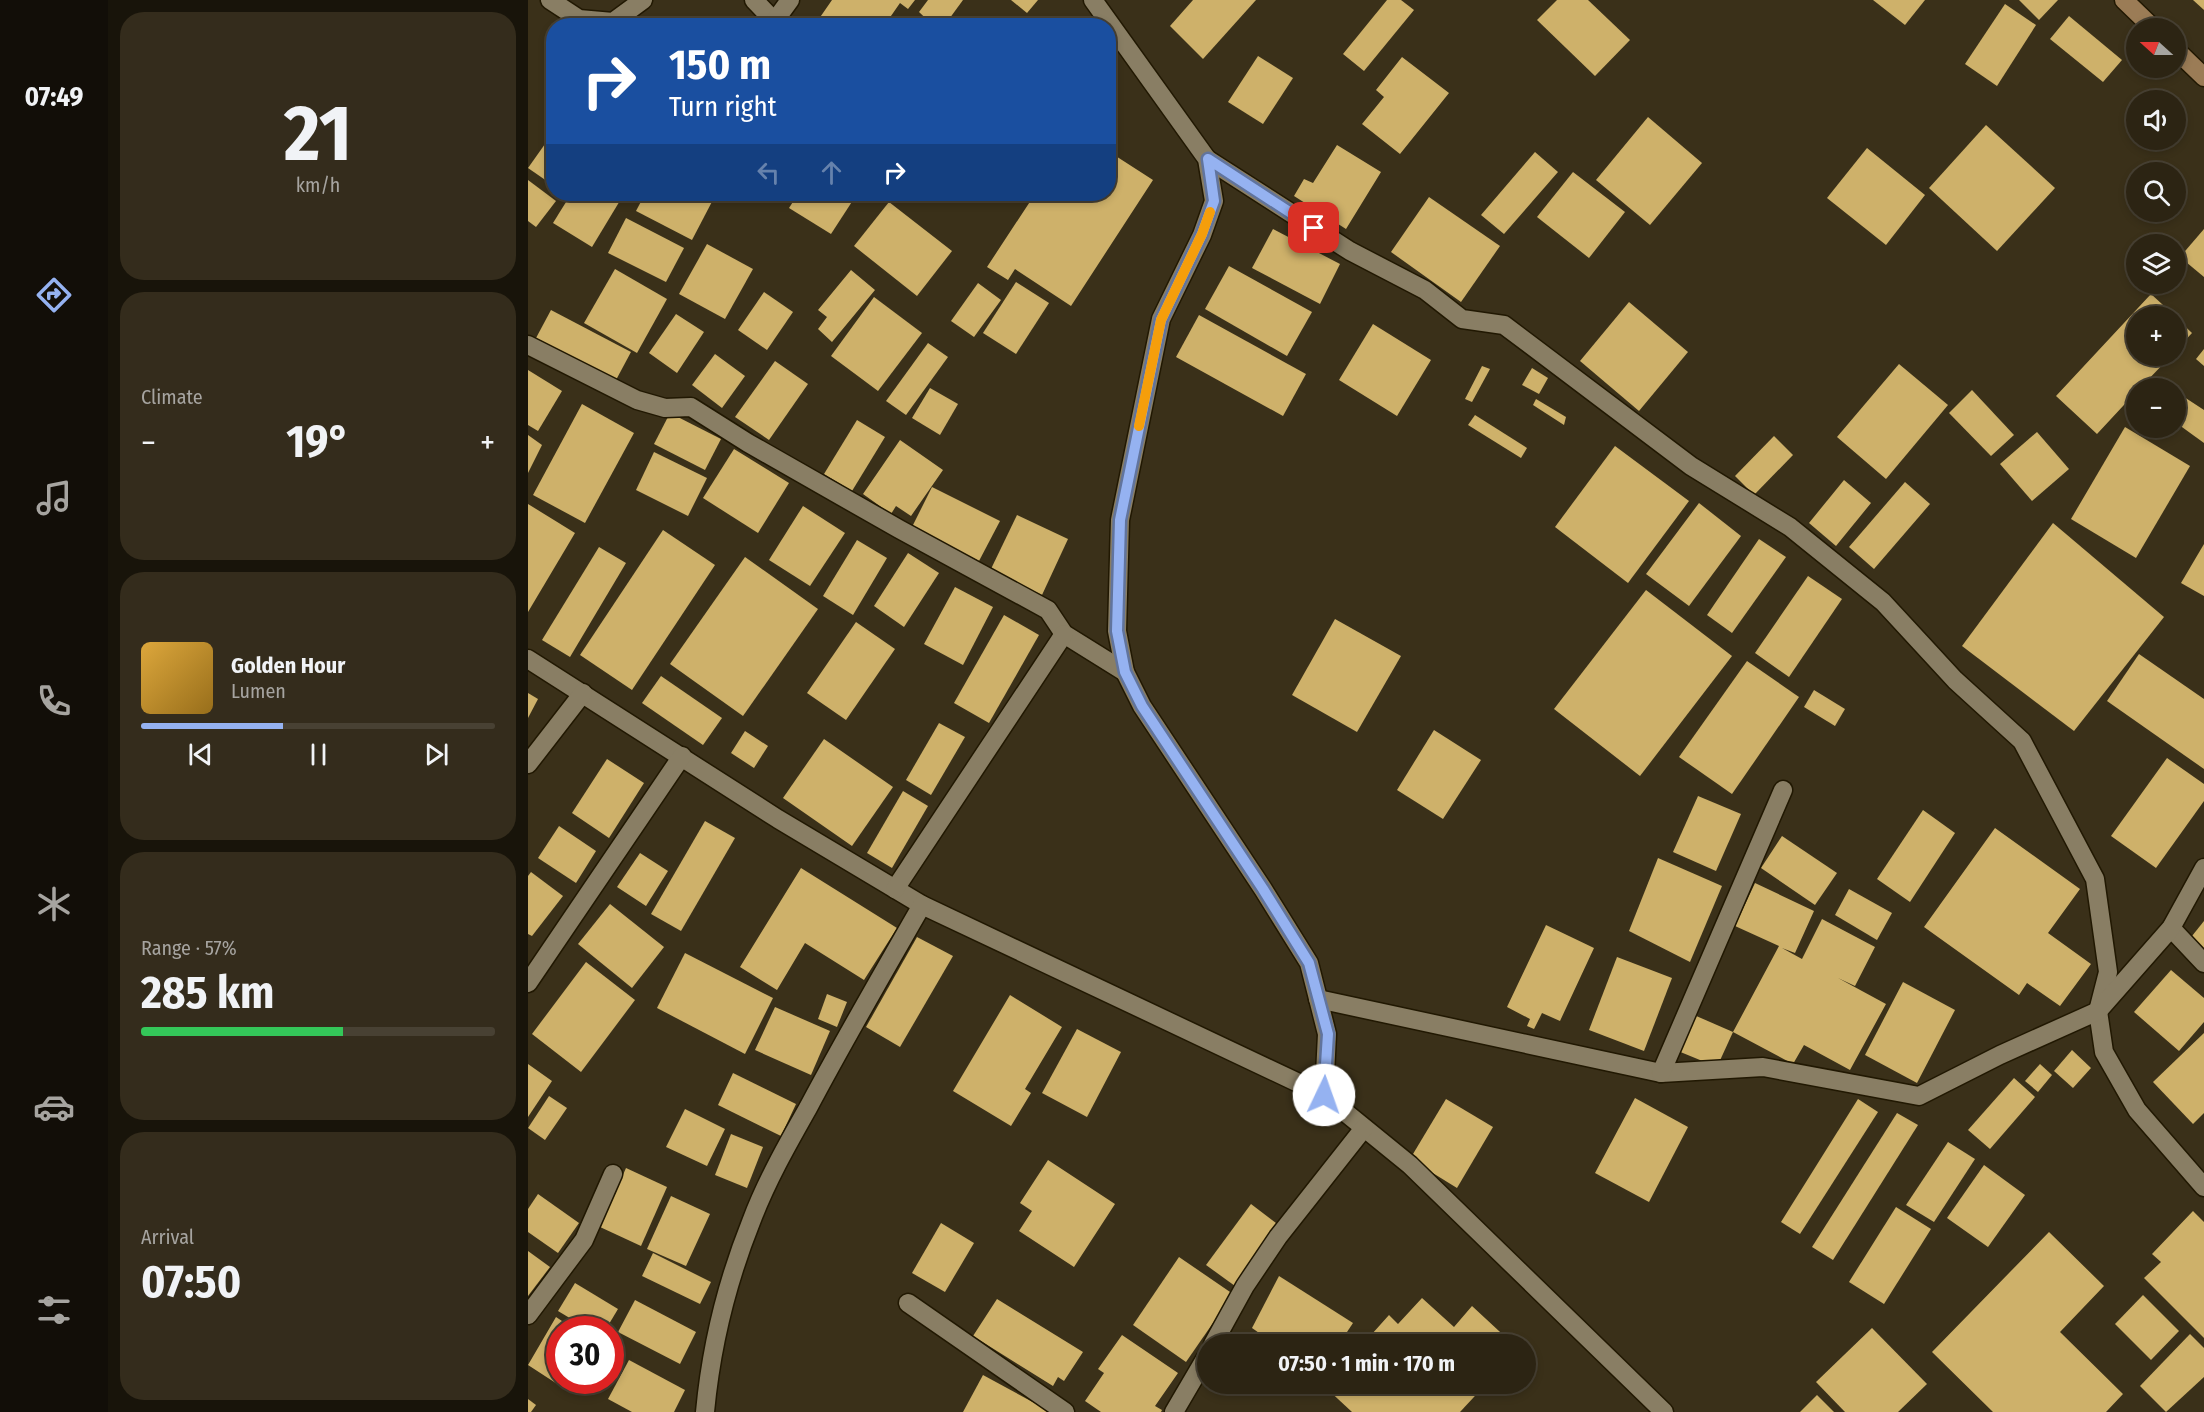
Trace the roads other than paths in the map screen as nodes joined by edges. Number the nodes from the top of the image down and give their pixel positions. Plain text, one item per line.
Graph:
1 (550, 0) edge
2 (643, 0) edge
3 (754, 0) edge
4 (790, 0) edge
5 (1093, 0) edge
6 (2124, 0) edge
7 (577, 18) edge
8 (618, 18) edge
9 (770, 18) edge
10 (780, 18) edge
11 (1106, 18) edge
12 (2143, 18) edge
13 (1116, 32) edge
14 (2186, 60) edge
15 (2204, 77) edge
16 (1208, 159) junction
17 (528, 345) edge
18 (1064, 634) junction
19 (528, 659) edge
20 (1125, 672) junction
21 (583, 693) junction
22 (682, 756) junction
23 (528, 764) edge
24 (1783, 790) dead end
25 (2204, 868) edge
26 (895, 889) junction
27 (922, 905) junction
28 (2171, 928) junction
29 (2204, 963) edge
30 (528, 983) edge
31 (1318, 999) junction
32 (2098, 1011) junction
33 (1661, 1073) junction
34 (1324, 1095) junction
35 (1364, 1128) junction
36 (613, 1174) dead end
37 (2204, 1187) edge
38 (909, 1303) dead end
39 (528, 1315) edge
40 (1219, 1334) edge
41 (1197, 1373) edge
42 (705, 1412) edge
43 (1065, 1412) edge
44 (1174, 1412) edge
45 (1664, 1412) edge

1 - 7 street
2 - 8 street
3 - 9 street
4 - 10 street
5 - 11 street
6 - 12 main road
13 - 16 street
14 - 15 main road
16 - 20 street
16 - 32 street
17 - 18 street
18 - 20 street
18 - 26 street
19 - 21 street
20 - 31 street
21 - 22 street
21 - 23 street
22 - 26 street
22 - 30 street
24 - 33 street
25 - 28 street
26 - 27 street
27 - 34 street
27 - 42 street
28 - 29 street
28 - 32 street
31 - 33 street
31 - 34 street
32 - 33 street
32 - 37 street
34 - 35 street
35 - 40 street
35 - 45 street
36 - 39 street
38 - 43 street
41 - 44 street

